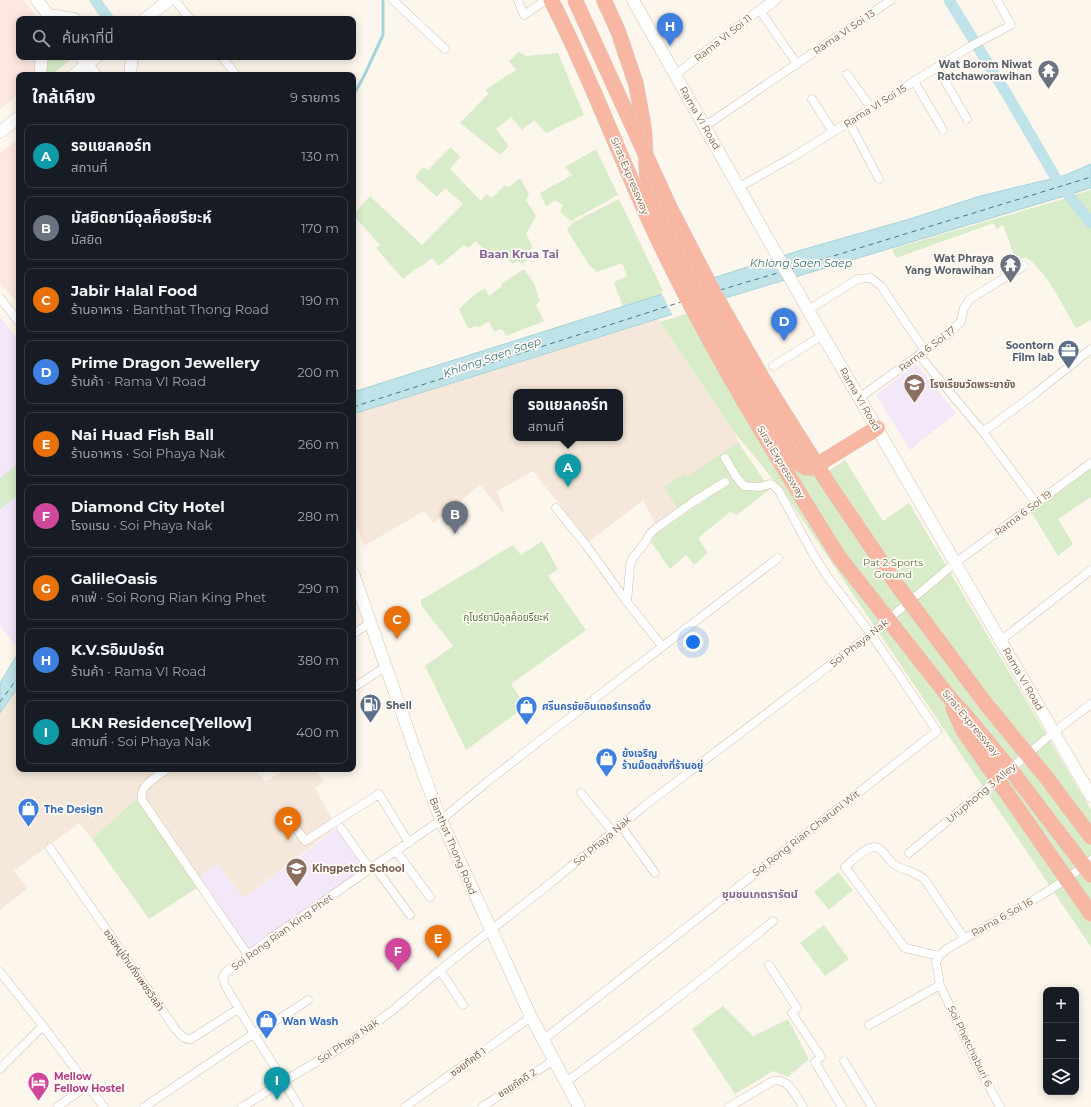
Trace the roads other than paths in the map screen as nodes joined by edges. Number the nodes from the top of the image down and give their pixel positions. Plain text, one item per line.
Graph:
1 (36, 0) edge
2 (169, 0) edge
3 (175, 0) edge
4 (393, 0) edge
5 (518, 0) edge
6 (546, 0) edge
7 (551, 0) edge
8 (575, 0) edge
9 (604, 0) edge
10 (633, 0) edge
11 (774, 0) edge
12 (890, 0) edge
13 (997, 0) edge
14 (48, 16) edge
15 (149, 16) edge
16 (188, 16) edge
17 (445, 49) dead end
18 (42, 60) edge
19 (132, 60) edge
20 (224, 60) edge
21 (84, 61) edge
22 (797, 64) junction
23 (937, 67) junction
24 (40, 72) edge
25 (76, 72) edge
26 (92, 72) edge
27 (130, 72) edge
28 (234, 72) edge
29 (847, 74) dead end
30 (675, 75) junction
31 (914, 81) junction
32 (812, 99) dead end
33 (871, 108) junction
34 (16, 119) edge
35 (967, 119) dead end
36 (849, 122) junction
37 (705, 126) junction
38 (943, 130) dead end
39 (0, 132) edge
40 (834, 132) junction
41 (879, 179) dead end
42 (739, 187) junction
43 (1024, 266) dead end
44 (0, 298) edge
45 (807, 308) junction
46 (16, 318) edge
47 (824, 335) junction
48 (1091, 349) edge
49 (922, 353) junction
50 (773, 366) dead end
51 (859, 398) junction
52 (877, 428) junction
53 (984, 432) junction
54 (725, 458) dead end
55 (1091, 463) edge
56 (725, 482) dead end
57 (1036, 503) junction
58 (556, 508) dead end
59 (778, 558) dead end
60 (955, 563) junction
61 (1091, 570) edge
62 (356, 582) edge
63 (627, 602) junction
64 (370, 622) junction
65 (356, 632) edge
66 (871, 634) junction
67 (1000, 641) junction
68 (662, 646) junction
69 (385, 667) junction
70 (356, 686) edge
71 (949, 697) junction
72 (1091, 704) edge
73 (1054, 732) junction
74 (163, 772) edge
75 (581, 793) dead end
76 (1091, 796) edge
77 (290, 819) dead end
78 (441, 820) junction
79 (621, 826) junction
80 (341, 828) dead end
81 (612, 832) junction
82 (1091, 837) edge
83 (409, 843) junction
84 (50, 848) dead end
85 (396, 851) junction
86 (909, 853) dead end
87 (1091, 860) edge
88 (372, 867) junction
89 (656, 873) dead end
90 (1091, 875) edge
91 (430, 898) dead end
92 (410, 914) dead end
93 (1091, 914) edge
94 (773, 921) dead end
95 (490, 930) junction
96 (964, 938) junction
97 (248, 955) junction
98 (939, 956) junction
99 (769, 965) dead end
100 (440, 970) junction
101 (0, 972) edge
102 (940, 986) junction
103 (308, 1000) dead end
104 (463, 1005) dead end
105 (238, 1009) junction
106 (531, 1017) junction
107 (869, 1025) dead end
108 (43, 1026) junction
109 (253, 1034) junction
110 (543, 1040) junction
111 (554, 1060) junction
112 (844, 1061) dead end
113 (0, 1069) edge
114 (284, 1081) junction
115 (566, 1082) junction
116 (88, 1085) junction
117 (57, 1107) edge
118 (104, 1107) edge
119 (144, 1107) edge
120 (242, 1107) edge
121 (299, 1107) edge
122 (405, 1107) edge
123 (482, 1107) edge
124 (579, 1107) edge
125 (729, 1107) edge
126 (803, 1107) edge
127 (842, 1107) edge
128 (872, 1107) edge
129 (1000, 1107) edge

1 - 14 main road
2 - 15 main road
3 - 16 street
4 - 17 street
5 - 6 street
7 - 71 highway, Sirat Expressway, bridge
8 - 82 highway, bridge
9 - 52 highway, bridge
10 - 30 main road, Rama VI Road
11 - 22 street
11 - 30 street, Rama VI Soi 11
12 - 22 street, Rama VI Soi 13
13 - 23 street, Rama VI Soi 15
18 - 24 main road
19 - 27 main road
20 - 28 street
21 - 25 main road
21 - 26 main road
22 - 37 street, Rama VI Soi 13
23 - 31 street, Rama VI Soi 15
23 - 35 street
29 - 33 street
30 - 37 main road, Rama VI Road
31 - 33 street, Rama VI Soi 15
31 - 38 street
32 - 40 street
33 - 36 street, Rama VI Soi 15
34 - 39 main road
36 - 40 street, Rama VI Soi 15
36 - 41 street
37 - 42 main road, Rama VI Road
40 - 42 street, Rama VI Soi 15
42 - 45 main road, Rama VI Road
43 - 49 street, Rama 6 Soi 17
44 - 46 street
45 - 47 main road, Rama VI Road
45 - 49 street
47 - 50 street
47 - 51 main road, Rama VI Road
48 - 53 street
49 - 51 street, Rama 6 Soi 17
49 - 53 street
51 - 52 main road, Rama VI Road
52 - 60 main road, Rama VI Road
53 - 57 street
54 - 66 street
55 - 57 street, Rama 6 Soi 19
56 - 63 street
57 - 60 street, Rama 6 Soi 19
58 - 63 street
59 - 68 street, Soi Rong Rian King Phet
60 - 66 street, Soi Phaya Nak
60 - 67 main road, Rama VI Road
61 - 67 street
62 - 64 main road, Banthat Thong Road
63 - 68 street
64 - 65 street
64 - 69 main road, Banthat Thong Road
66 - 79 street, Soi Phaya Nak
66 - 110 street, Soi Rong Rian Charuni Wit
67 - 73 main road, Rama VI Road
68 - 78 street, Soi Rong Rian King Phet
69 - 70 street
69 - 78 main road, Banthat Thong Road
71 - 90 highway, Sirat Expressway, bridge
71 - 93 highway, bridge
72 - 73 street, Uruphong 3 Alley
73 - 76 main road, Rama VI Road
73 - 86 street, Uruphong 3 Alley
74 - 97 street
75 - 81 street
77 - 83 street
78 - 83 street, Soi Rong Rian King Phet
78 - 95 main road, Banthat Thong Road
79 - 81 street, Soi Phaya Nak
79 - 89 street
80 - 88 street
81 - 95 street, Soi Phaya Nak
83 - 85 street, Soi Rong Rian King Phet
84 - 105 street, ซอยหมู่บ้านกิ่งเพชรวิลล่า
85 - 88 street, Soi Rong Rian King Phet
85 - 91 street
87 - 96 street, Rama 6 Soi 16
88 - 92 street
88 - 97 street, Soi Rong Rian King Phet
94 - 115 street
95 - 100 street, Soi Phaya Nak
95 - 106 main road, Banthat Thong Road
96 - 98 street, Rama 6 Soi 16
96 - 98 street
97 - 105 street, Soi Rong Rian King Phet
98 - 102 street
99 - 127 street
100 - 104 street
100 - 114 street, Soi Phaya Nak
101 - 108 street
102 - 107 street
102 - 129 street, Soi Phetchaburi 6
103 - 109 street
105 - 109 street, Soi Rong Rian King Phet
106 - 110 main road, Banthat Thong Road
106 - 122 street, ซอยภัคดี 1
108 - 113 street
108 - 116 street
109 - 114 street, Soi Rong Rian King Phet
109 - 119 street
110 - 111 main road, Banthat Thong Road
111 - 115 main road, Banthat Thong Road
111 - 123 street, ซอยภัคดี 2
112 - 128 street
114 - 120 street, Soi Phaya Nak
114 - 121 street, Soi Rong Rian King Phet
115 - 124 main road, Banthat Thong Road
116 - 117 street
116 - 118 street
125 - 126 street

